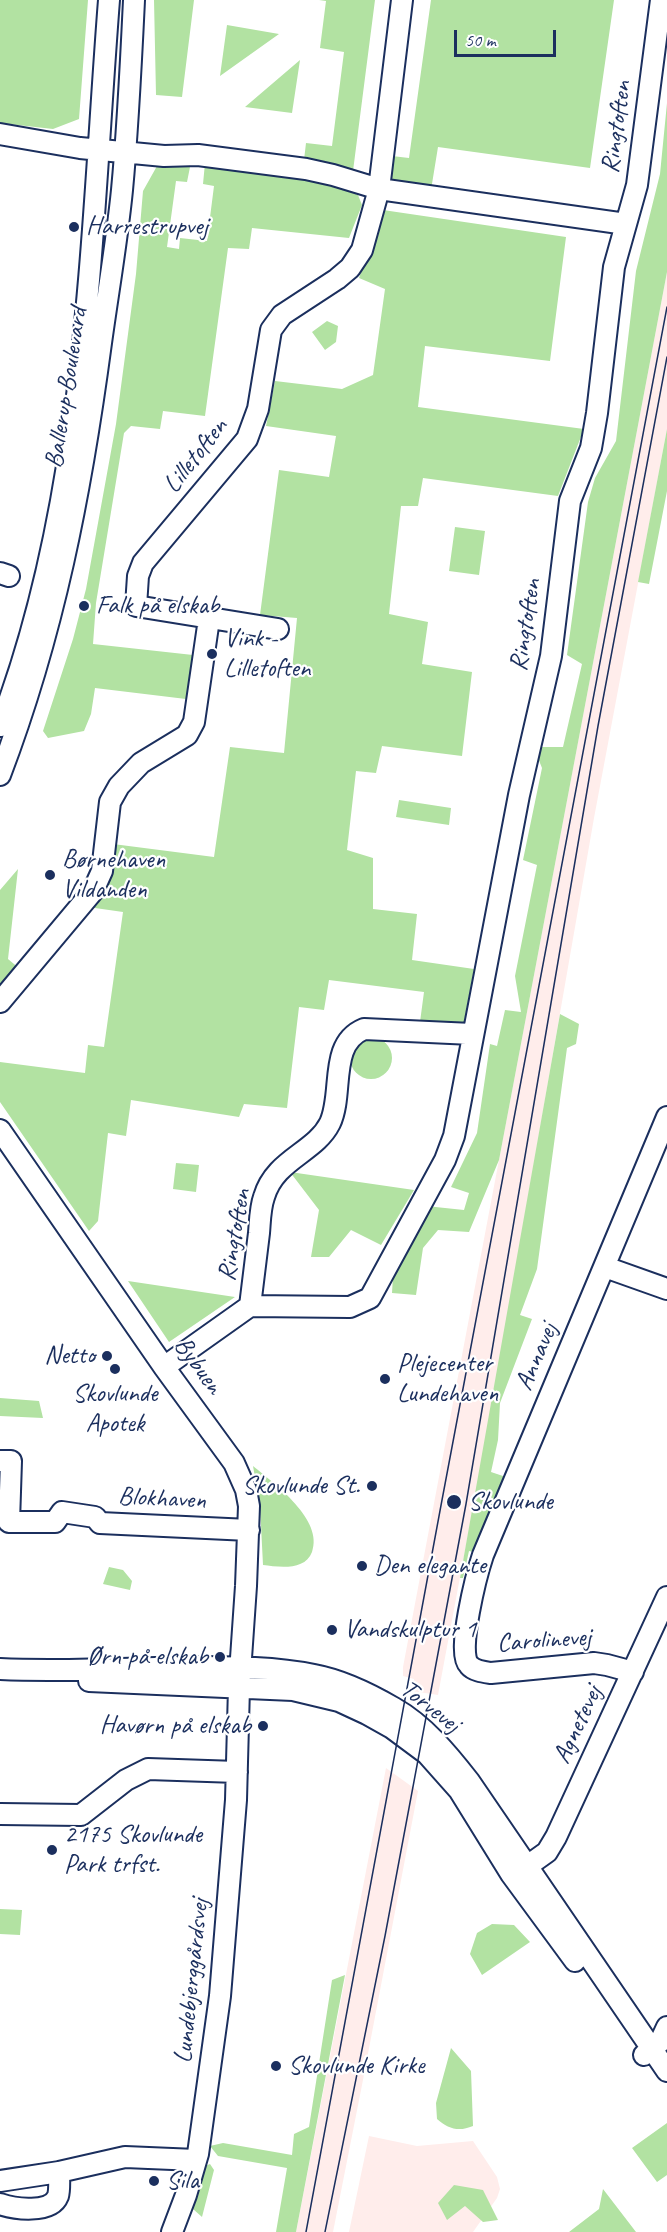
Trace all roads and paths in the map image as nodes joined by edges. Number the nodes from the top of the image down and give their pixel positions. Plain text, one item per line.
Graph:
1 (109, 0) edge
2 (134, 0) edge
3 (402, 0) edge
4 (661, 0) edge
5 (0, 133) edge
6 (98, 143) junction
7 (125, 146) junction
8 (379, 189) junction
9 (626, 224) junction
10 (209, 619) junction
11 (278, 629) dead end
12 (0, 726) edge
13 (0, 775) edge
14 (0, 1002) edge
15 (472, 1034) junction
16 (667, 1117) edge
17 (0, 1130) edge
18 (604, 1267) junction
19 (667, 1289) edge
20 (250, 1306) junction
21 (164, 1367) junction
22 (0, 1461) edge
23 (249, 1530) junction
24 (667, 1597) edge
25 (465, 1658) joint
26 (240, 1667) junction
27 (0, 1669) edge
28 (633, 1672) junction
29 (0, 1677) edge
30 (239, 1687) junction
31 (237, 1772) junction
32 (0, 1814) edge
33 (526, 1867) junction
34 (667, 2027) edge
35 (647, 2052) junction
36 (667, 2071) edge
37 (667, 2086) edge
38 (196, 2160) junction
39 (59, 2172) junction
40 (0, 2181) edge
41 (0, 2204) edge
42 (172, 2232) edge

1 - 6 street, Ballerup Boulevard
2 - 7 street, Ballerup Boulevard
3 - 8 street, Lilletoften
4 - 9 street, Ringtoften
5 - 6 street
6 - 7 street
6 - 12 street, Ballerup Boulevard
7 - 8 street
7 - 13 street, Ballerup Boulevard
8 - 9 street
8 - 10 street, Lilletoften
9 - 15 street, Ringtoften
10 - 11 street, Lilletoften
10 - 14 street
15 - 20 street, Ringtoften
15 - 20 street, Ringtoften
16 - 18 street, Annavej
17 - 21 street, Bybuen
18 - 19 street
18 - 25 street, Annavej
20 - 21 street, Ringtoften
21 - 23 street, Bybuen
22 - 23 street, Blokhaven
23 - 26 street, Bybuen
24 - 28 street, Agnetevej
25 - 28 street, Carolinevej
26 - 27 street, Torvevej
26 - 30 street, Lundebjerggårdsvej
26 - 33 street, Torvevej
28 - 33 street, Agnetevej
29 - 30 street, Torvevej
30 - 31 street, Lundebjerggårdsvej
30 - 35 street, Torvevej
31 - 32 street
31 - 38 street, Lundebjerggårdsvej
33 - 35 street, Torvevej
34 - 35 street
35 - 36 street, Torvevej
35 - 37 street, Torvevej
38 - 39 street
38 - 42 street, Lundebjerggårdsvej
39 - 40 street
39 - 41 street

